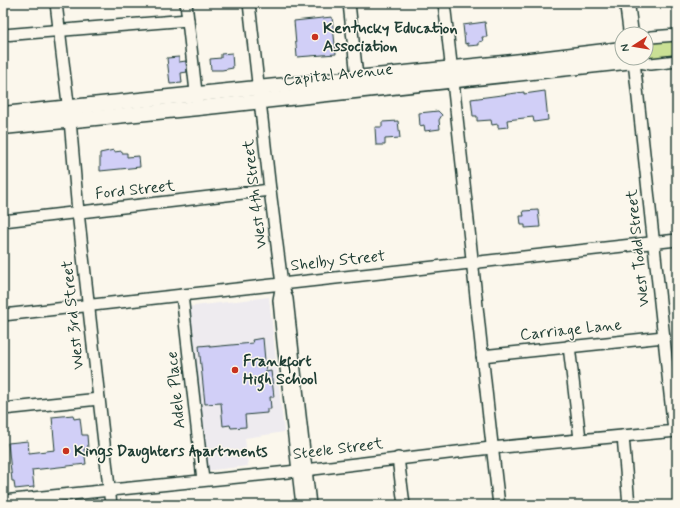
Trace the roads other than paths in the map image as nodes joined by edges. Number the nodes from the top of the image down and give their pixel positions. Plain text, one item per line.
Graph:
1 (56, 3) edge
2 (186, 3) edge
3 (249, 3) edge
4 (350, 3) edge
5 (444, 3) edge
6 (627, 3) edge
7 (188, 20) junction
8 (630, 26) edge
9 (59, 30) junction
10 (3, 35) edge
11 (677, 35) edge
12 (654, 37) edge
13 (614, 50) edge
14 (614, 61) edge
15 (677, 61) edge
16 (654, 64) edge
17 (635, 66) edge
18 (453, 74) junction
19 (358, 84) junction
20 (259, 94) junction
21 (197, 101) junction
22 (3, 114) edge
23 (69, 114) junction
24 (3, 127) edge
25 (270, 190) junction
26 (78, 212) junction
27 (3, 221) edge
28 (677, 240) edge
29 (653, 242) junction
30 (473, 263) junction
31 (282, 284) junction
32 (182, 295) junction
33 (89, 306) junction
34 (3, 315) edge
35 (664, 337) junction
36 (569, 346) junction
37 (482, 356) junction
38 (99, 399) junction
39 (3, 409) edge
40 (675, 432) edge
41 (623, 436) junction
42 (580, 439) junction
43 (491, 448) junction
44 (398, 458) junction
45 (302, 470) junction
46 (203, 480) junction
47 (109, 490) junction
48 (3, 501) edge
49 (111, 505) edge
50 (302, 505) edge
51 (310, 505) edge
52 (404, 505) edge
53 (499, 505) edge
54 (629, 505) edge

1 - 9 street, West 3rd Street
2 - 7 street
3 - 20 street, West 4th Street
4 - 19 street
5 - 18 street
6 - 8 main road
7 - 9 street
7 - 21 street
9 - 10 street
9 - 23 street, West 3rd Street
11 - 12 street
13 - 18 main road, Capital Avenue
14 - 18 main road, Capital Avenue
15 - 16 street, Capital Avenue
17 - 29 street, West Todd Street
18 - 19 main road, Capital Avenue
18 - 30 street
19 - 20 main road, Capital Avenue
20 - 21 main road, Capital Avenue
20 - 25 street, West 4th Street
21 - 23 main road, Capital Avenue
22 - 23 main road, Capital Avenue
23 - 24 main road, Capital Avenue
23 - 26 street, West 3rd Street
25 - 26 street, Ford Street
25 - 31 street, West 4th Street
26 - 27 street, Ford Street
26 - 33 street, West 3rd Street
28 - 29 street, Shelby Street
29 - 30 street, Shelby Street
29 - 35 street, West Todd Street
30 - 31 street, Shelby Street
30 - 37 street
31 - 32 street, Shelby Street
31 - 45 street, West 4th Street
32 - 33 street, Shelby Street
32 - 46 street, Adele Place
33 - 34 street, Shelby Street
33 - 38 street, West 3rd Street
35 - 36 street, Carriage Lane
35 - 40 street, West Todd Street
36 - 37 street, Carriage Lane
36 - 42 street
37 - 43 street
38 - 39 street
38 - 47 street, West 3rd Street
40 - 41 street, Steele Street
41 - 42 street, Steele Street
41 - 54 street
42 - 43 street, Steele Street
43 - 44 street, Steele Street
43 - 53 street
44 - 45 street, Steele Street
44 - 52 street
45 - 46 street, Steele Street
45 - 50 street, West 4th Street
45 - 51 street, West 4th Street
46 - 47 street, Steele Street
47 - 48 street, Steele Street
47 - 49 street, West 3rd Street

